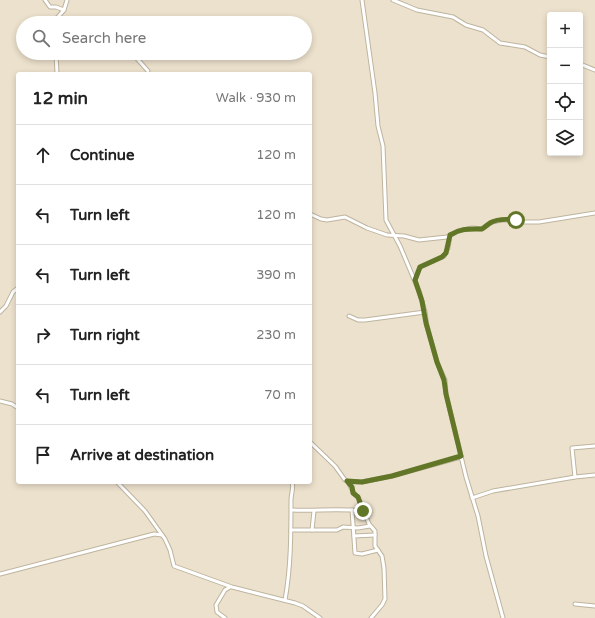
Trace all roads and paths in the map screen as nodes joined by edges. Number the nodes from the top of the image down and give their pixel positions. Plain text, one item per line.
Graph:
1 (45, 0) edge
2 (67, 0) edge
3 (362, 0) edge
4 (393, 0) edge
5 (64, 10) junction
6 (59, 16) edge
7 (547, 56) edge
8 (56, 60) edge
9 (138, 60) edge
10 (583, 65) edge
11 (595, 70) edge
12 (148, 71) dead end
13 (56, 72) edge
14 (595, 213) edge
15 (312, 215) edge
16 (450, 235) junction
17 (394, 236) junction
18 (415, 280) junction
19 (16, 290) edge
20 (0, 312) edge
21 (425, 312) junction
22 (349, 316) dead end
23 (0, 401) edge
24 (16, 403) edge
25 (12, 404) junction
26 (16, 407) edge
27 (312, 444) edge
28 (595, 446) edge
29 (461, 456) junction
30 (595, 475) edge
31 (575, 477) junction
32 (347, 481) junction
33 (120, 484) edge
34 (292, 484) edge
35 (472, 498) junction
36 (292, 510) junction
37 (352, 510) junction
38 (314, 511) junction
39 (363, 511) junction
40 (370, 526) junction
41 (362, 527) junction
42 (354, 528) junction
43 (291, 530) junction
44 (312, 530) junction
45 (162, 535) junction
46 (375, 535) junction
47 (354, 536) junction
48 (363, 536) junction
49 (378, 550) junction
50 (0, 574) edge
51 (232, 587) junction
52 (285, 600) junction
53 (575, 604) dead end
54 (595, 606) edge
55 (225, 618) edge
56 (320, 618) edge
57 (371, 618) edge
58 (503, 618) edge

1 - 5 street
2 - 5 street
3 - 17 street
4 - 7 street
5 - 6 street
8 - 13 street
9 - 12 street
10 - 11 street
14 - 16 street
15 - 17 street
16 - 17 street
16 - 18 street
17 - 18 street
18 - 21 street
19 - 20 street
21 - 22 street
21 - 29 street
23 - 25 street
24 - 25 street
25 - 26 street
27 - 32 street
28 - 31 street
29 - 32 street
29 - 35 street
30 - 31 street
31 - 35 street
32 - 39 street
33 - 45 street
34 - 36 street
35 - 58 street
36 - 38 street
36 - 43 street
37 - 38 street
37 - 39 street
37 - 42 street
38 - 44 street
39 - 40 street
40 - 41 street
40 - 46 street
41 - 42 street
41 - 48 street
42 - 44 street
42 - 47 street
43 - 44 street
43 - 52 street
45 - 50 street
45 - 51 street
46 - 48 street
46 - 49 street
47 - 48 street
47 - 49 street
49 - 57 street
51 - 52 street
51 - 55 street
52 - 56 street
53 - 54 street

